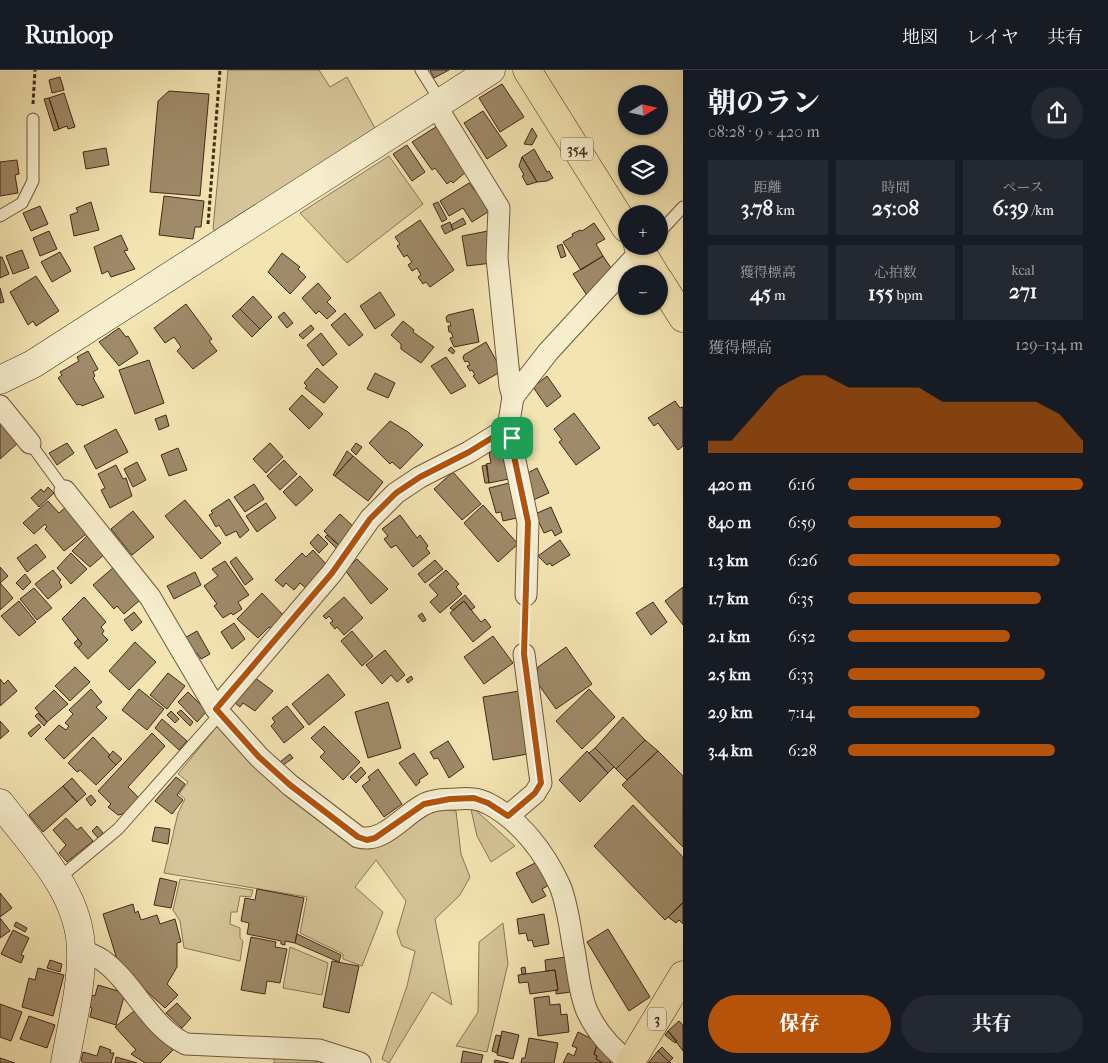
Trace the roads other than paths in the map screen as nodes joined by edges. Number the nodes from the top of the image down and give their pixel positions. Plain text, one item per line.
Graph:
1 (421, 70) edge
2 (491, 70) edge
3 (527, 70) edge
4 (439, 104) junction
5 (32, 119) road end
6 (683, 207) edge
7 (618, 215) edge
8 (0, 216) edge
9 (668, 225) edge
10 (643, 255) edge
11 (668, 294) edge
12 (683, 318) edge
13 (0, 380) edge
14 (513, 397) junction
15 (0, 406) edge
16 (508, 428) junction
17 (30, 443) joint
18 (65, 491) joint
19 (526, 595) road end
20 (524, 654) road end
21 (218, 712) junction
22 (0, 803) edge
23 (508, 816) junction
24 (58, 879) junction
25 (81, 950) junction
26 (683, 975) edge
27 (200, 1055) edge
28 (65, 1063) edge
29 (360, 1063) edge
30 (630, 1063) edge

1 - 4 lane
2 - 4 street
3 - 7 main road, 354
4 - 13 street
4 - 14 street
5 - 8 lane
6 - 9 lane
10 - 14 street
11 - 12 main road
14 - 16 street
15 - 17 street
16 - 19 street
16 - 21 street
17 - 18 lane
18 - 21 street
20 - 23 street
21 - 23 street
21 - 24 lane
22 - 24 street
23 - 30 street
24 - 25 street
25 - 27 street
25 - 28 street
26 - 30 main road, 3
27 - 29 street

